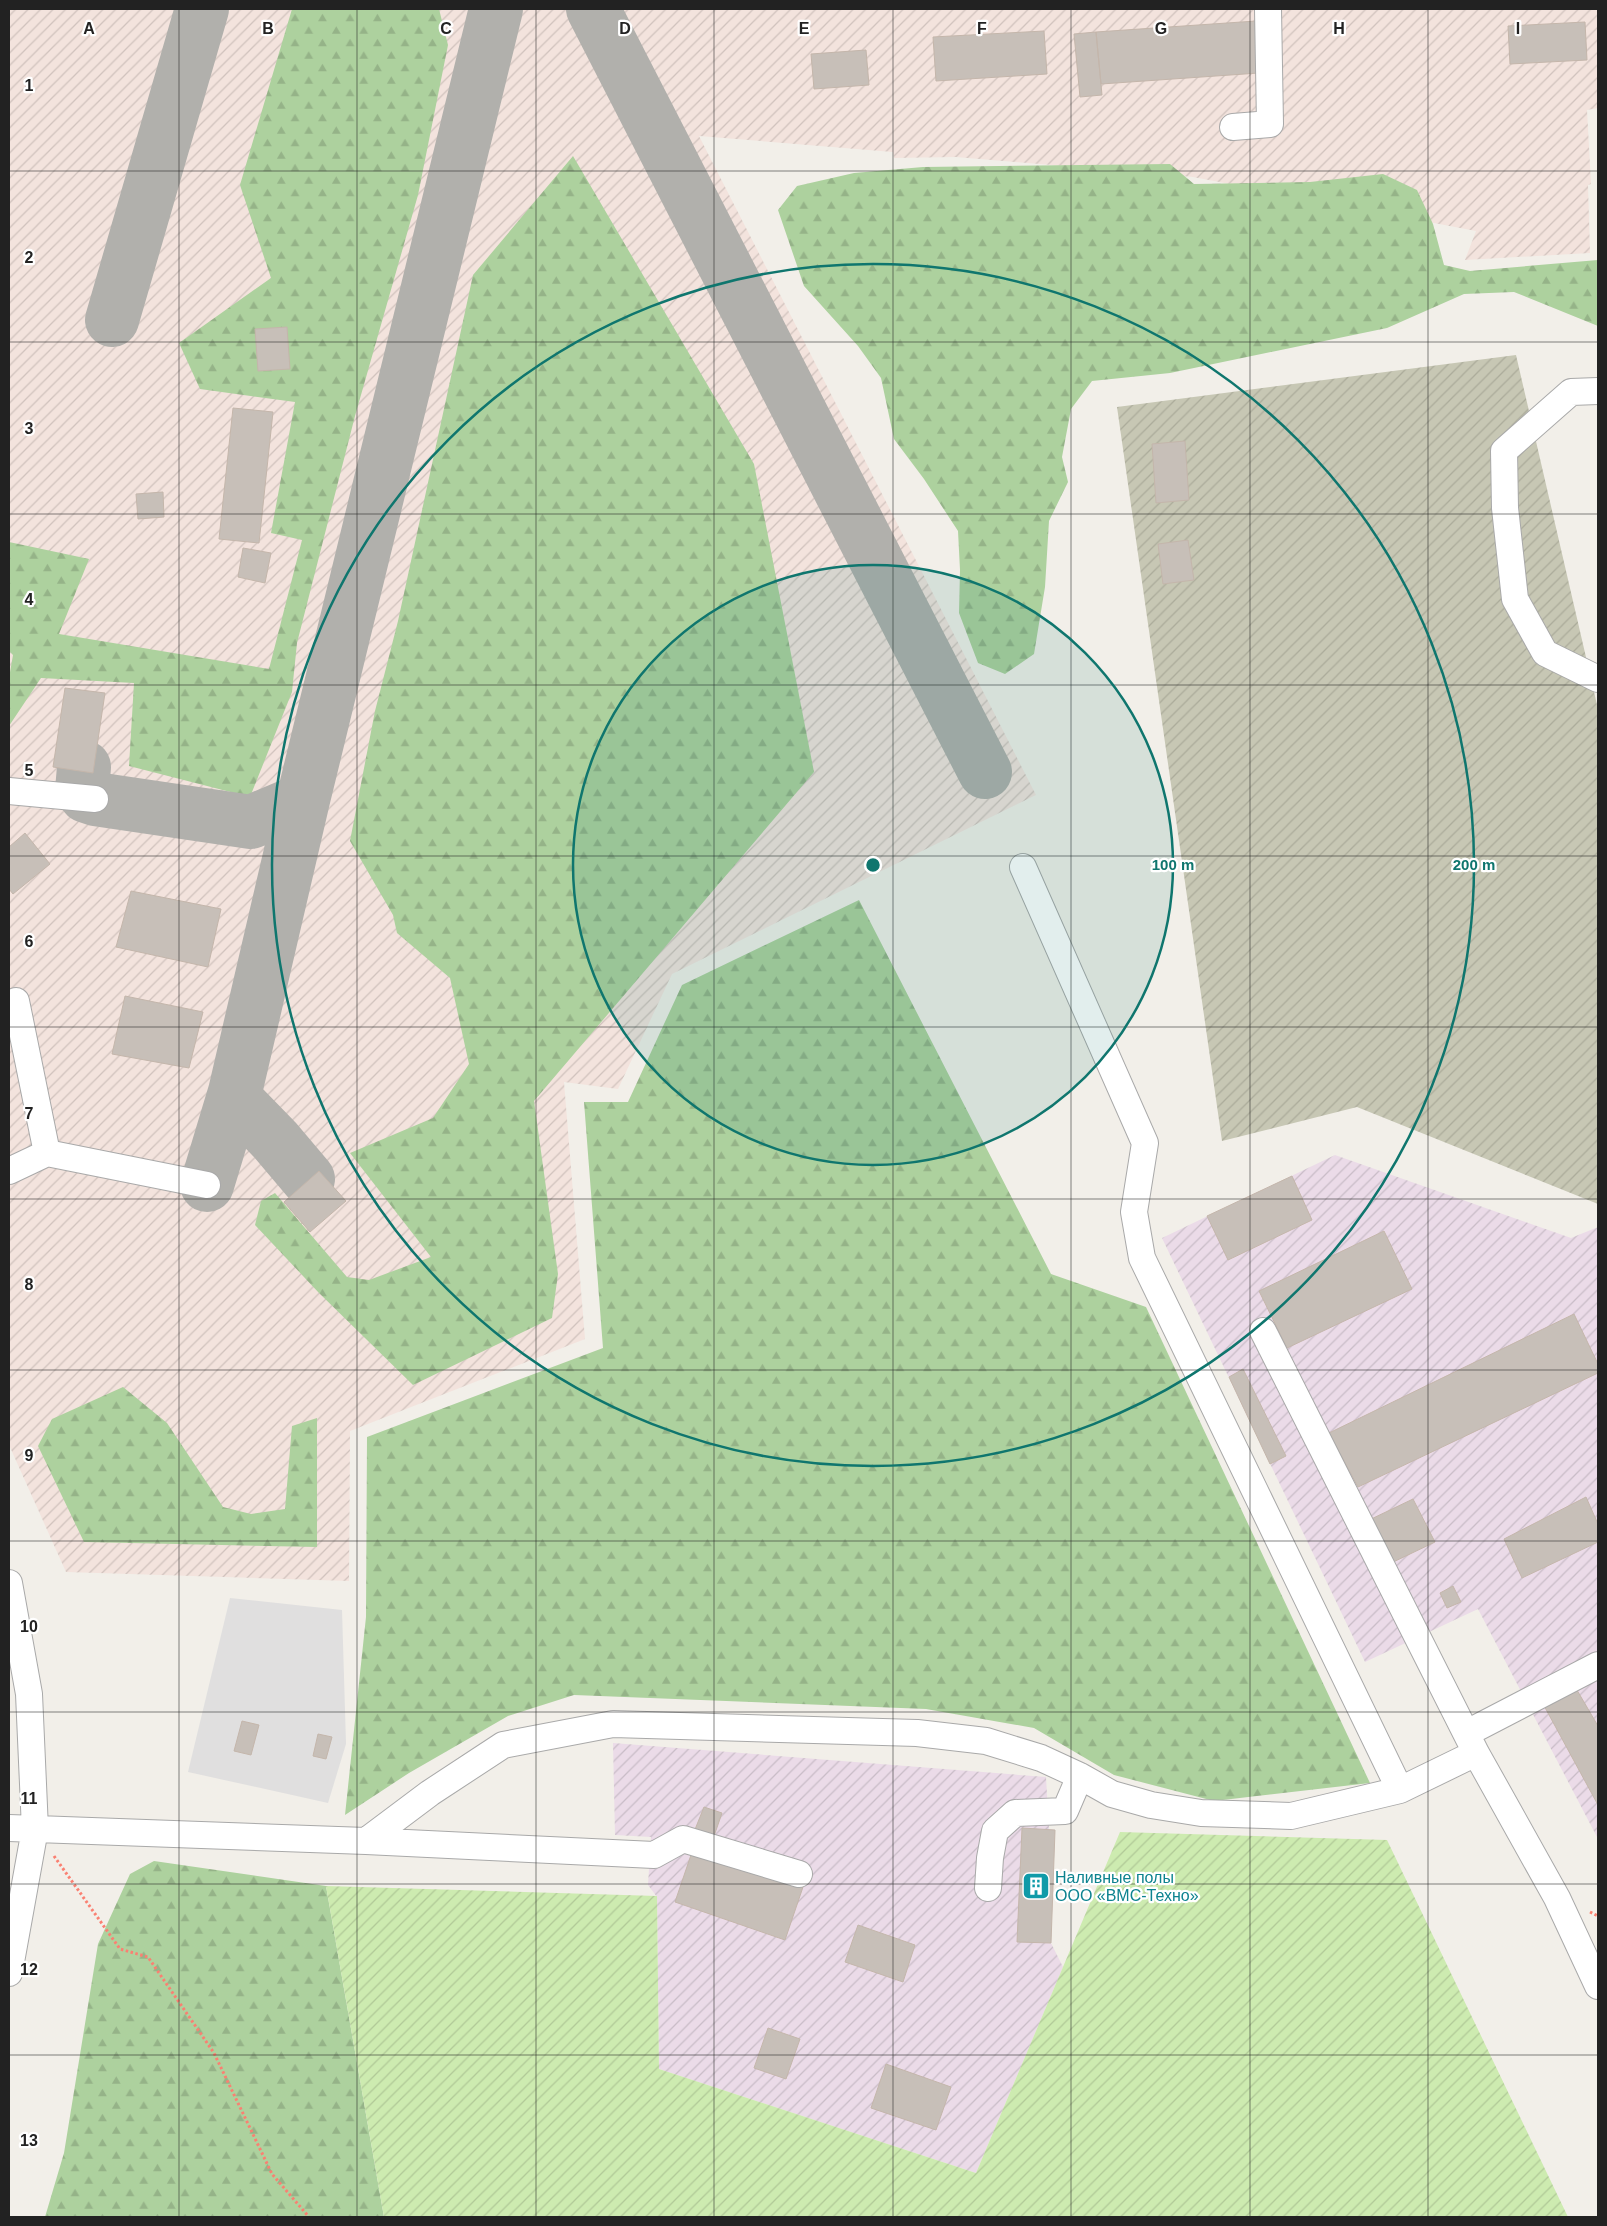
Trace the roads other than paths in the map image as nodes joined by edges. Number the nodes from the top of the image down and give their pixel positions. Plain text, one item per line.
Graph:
1 (1268, 9) edge
2 (1233, 127) dead end
3 (1598, 391) edge
4 (1598, 679) edge
5 (9, 791) edge
6 (95, 799) dead end
7 (1024, 867) dead end
8 (16, 1001) dead end
9 (47, 1153) junction
10 (9, 1171) edge
11 (207, 1185) dead end
12 (1263, 1331) dead end
13 (9, 1583) edge
14 (1598, 1665) edge
15 (1472, 1743) junction
16 (1080, 1776) junction
17 (1400, 1790) junction
18 (9, 1828) edge
19 (35, 1829) junction
20 (366, 1842) junction
21 (799, 1874) dead end
22 (988, 1888) dead end
23 (9, 1973) edge
24 (1598, 1986) edge

1 - 2 street
3 - 4 street
5 - 6 street
7 - 17 street
8 - 9 street
9 - 10 street
9 - 11 street
12 - 15 street
13 - 19 street
14 - 15 street
15 - 17 street
15 - 24 street
16 - 17 street
16 - 20 street
16 - 22 street
18 - 19 street
19 - 20 street
19 - 23 street
20 - 21 street

